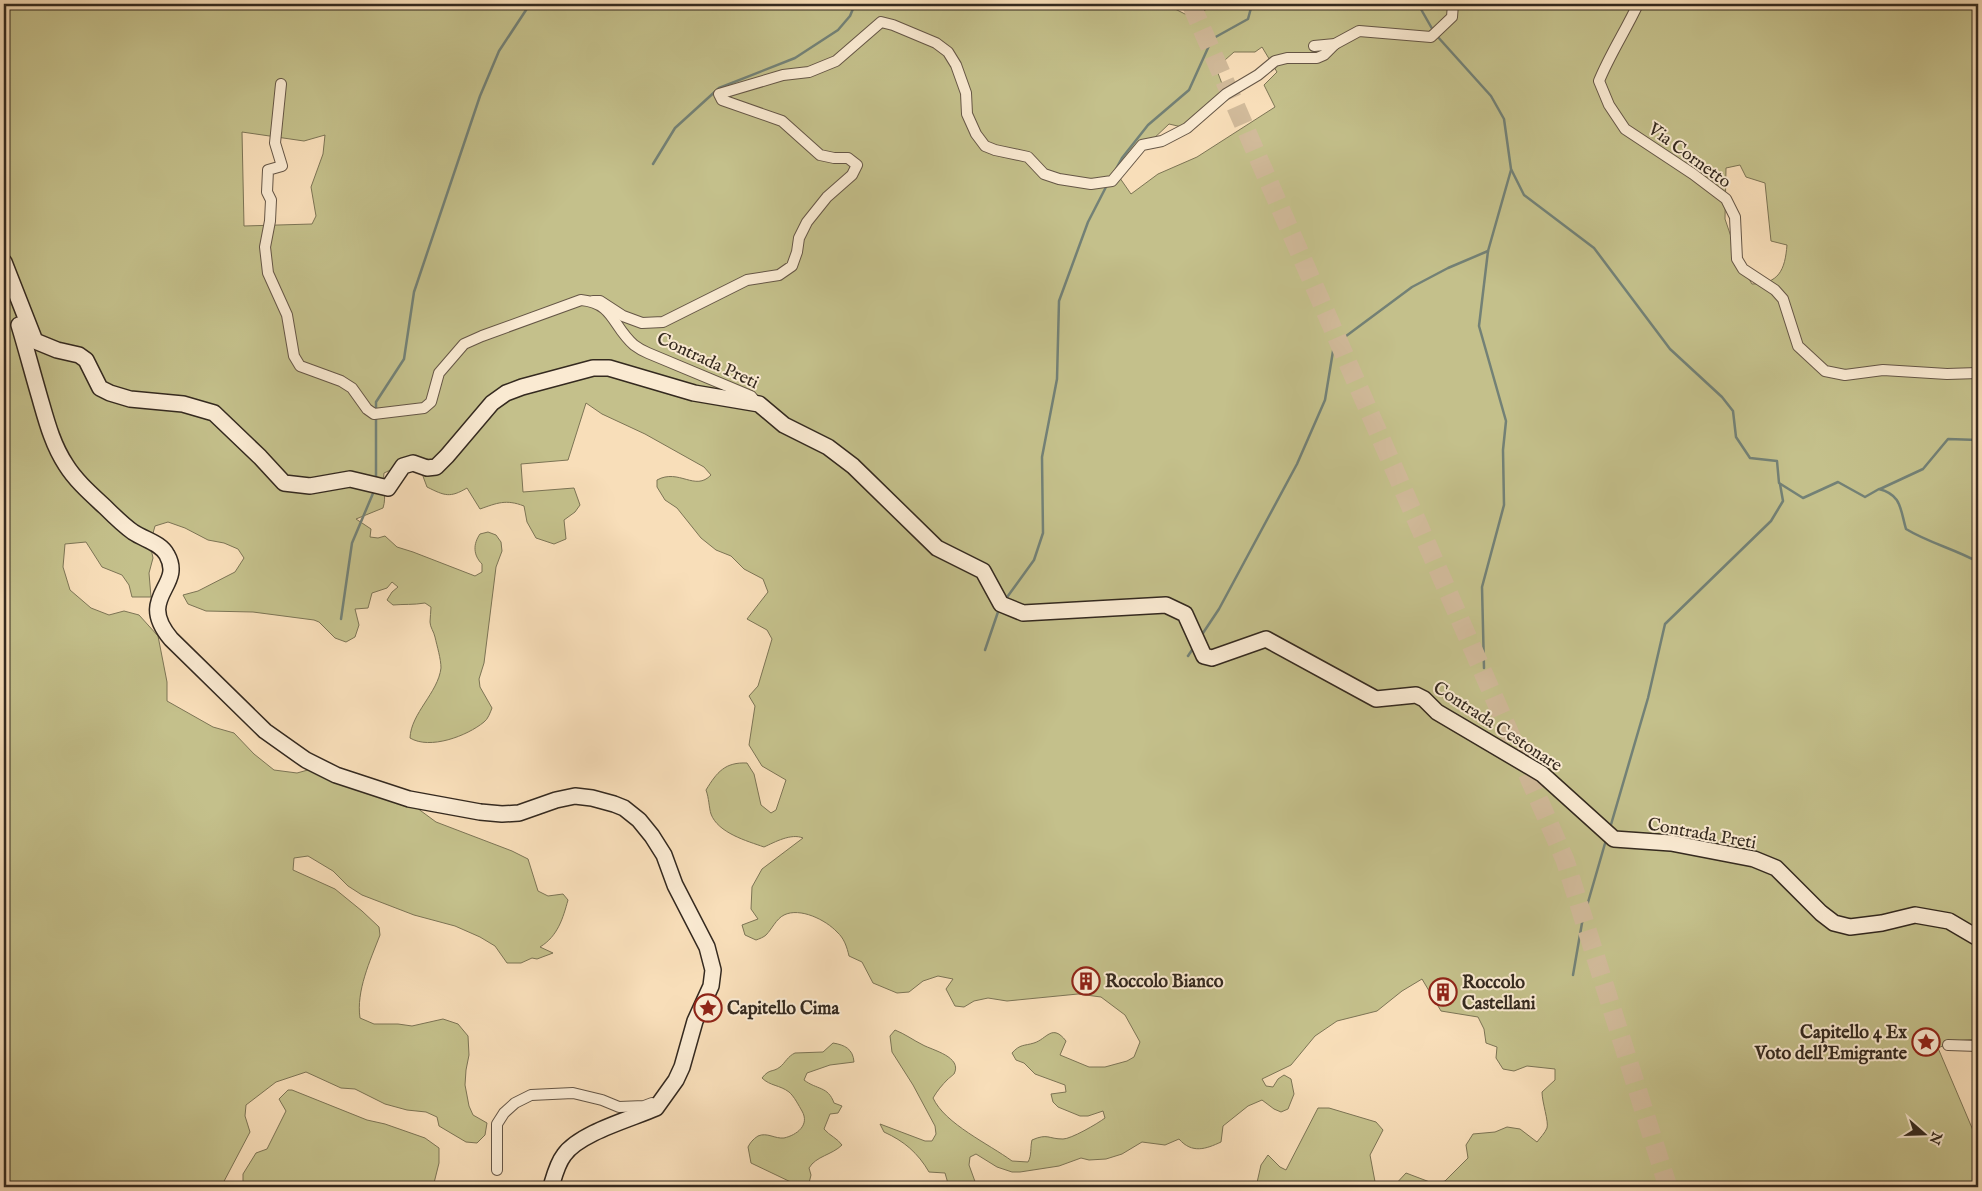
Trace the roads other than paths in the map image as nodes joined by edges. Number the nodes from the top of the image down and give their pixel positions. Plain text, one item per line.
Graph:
1 (1453, 4) edge
2 (1638, 4) edge
3 (1335, 44) junction
4 (1314, 46) dead end
5 (280, 88) dead end
6 (4, 262) edge
7 (593, 301) junction
8 (18, 302) junction
9 (1978, 373) edge
10 (759, 404) junction
11 (1004, 605) joint
12 (614, 804) junction
13 (635, 807) dead end
14 (1608, 833) joint
15 (1978, 938) edge
16 (1948, 1045) dead end
17 (1978, 1046) edge
18 (663, 1100) junction
19 (496, 1170) dead end
20 (551, 1187) edge

1 - 3 street
2 - 9 street, Via Cornetto
3 - 4 street
3 - 7 street
5 - 7 street
6 - 8 street
7 - 10 street, Contrada Preti
8 - 10 street
8 - 12 street
10 - 11 street, Contrada Preti
11 - 14 street, Contrada Cestonare
12 - 13 street
12 - 18 street
14 - 15 street, Contrada Preti
16 - 17 street
18 - 19 street
18 - 20 street

